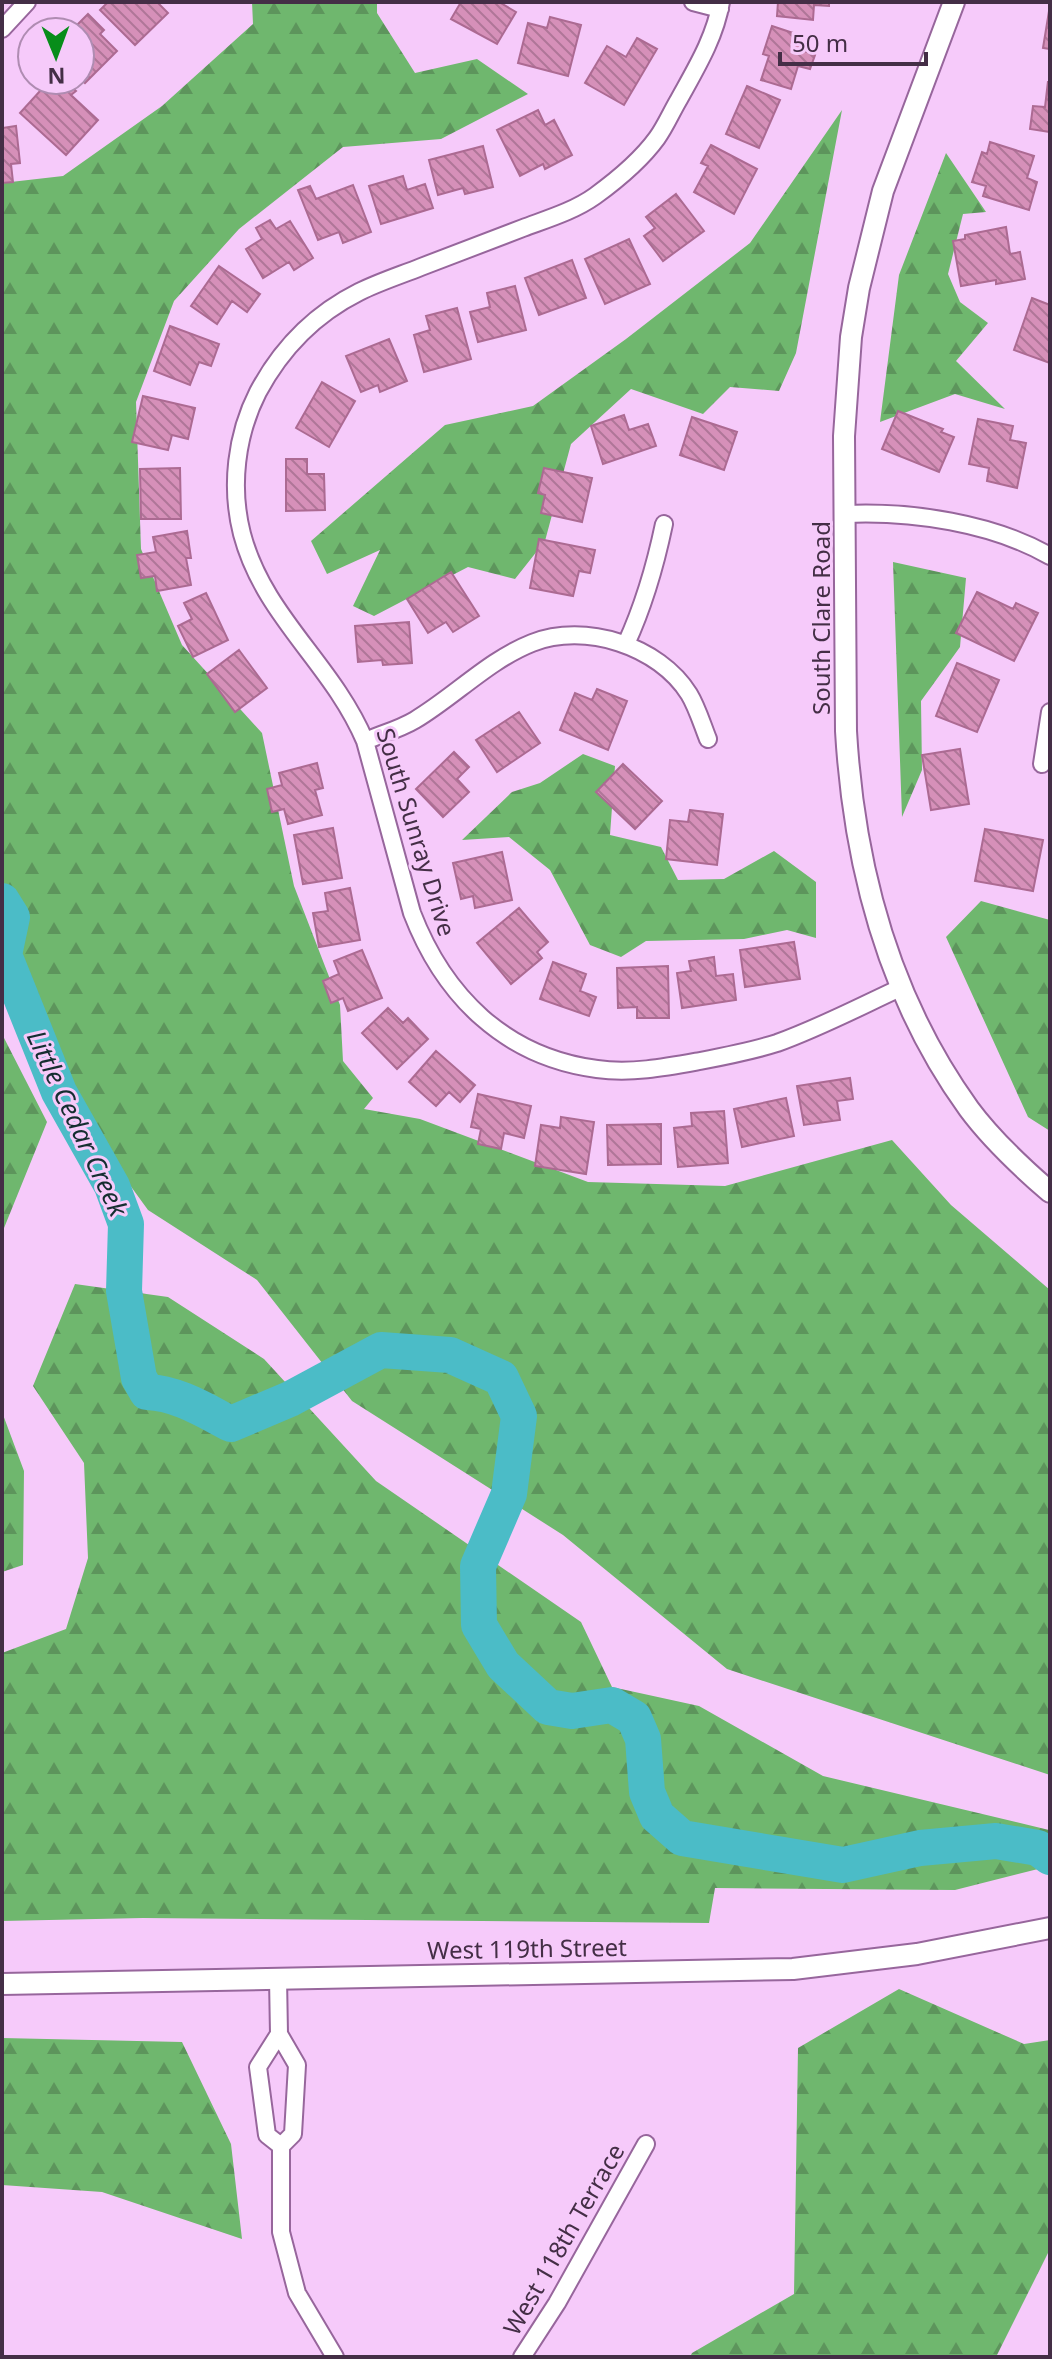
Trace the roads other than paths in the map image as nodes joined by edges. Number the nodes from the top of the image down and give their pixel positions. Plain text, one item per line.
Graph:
1 (27, 2) edge
2 (693, 2) edge
3 (954, 2) edge
4 (721, 6) edge
5 (2, 29) edge
6 (845, 514) junction
7 (664, 524) dead end
8 (1050, 556) edge
9 (626, 644) junction
10 (1050, 712) edge
11 (708, 739) dead end
12 (365, 741) junction
13 (1042, 764) dead end
14 (900, 988) junction
15 (1050, 1192) edge
16 (1050, 1928) edge
17 (278, 1978) junction
18 (2, 1984) edge
19 (279, 2034) junction
20 (646, 2144) dead end
21 (281, 2146) junction
22 (335, 2357) edge
23 (522, 2357) edge

1 - 5 street
2 - 4 street
3 - 6 street, South Clare Road
4 - 12 street, South Sunray Drive
6 - 8 street
6 - 14 street, South Clare Road
7 - 9 street
9 - 11 street
9 - 12 street
10 - 13 street
12 - 14 street, South Sunray Drive
14 - 15 street, South Clare Road
16 - 17 street, West 119th Street
17 - 18 street, West 119th Street
17 - 19 street
19 - 21 street
19 - 21 street
20 - 23 street, West 118th Terrace
21 - 22 street

